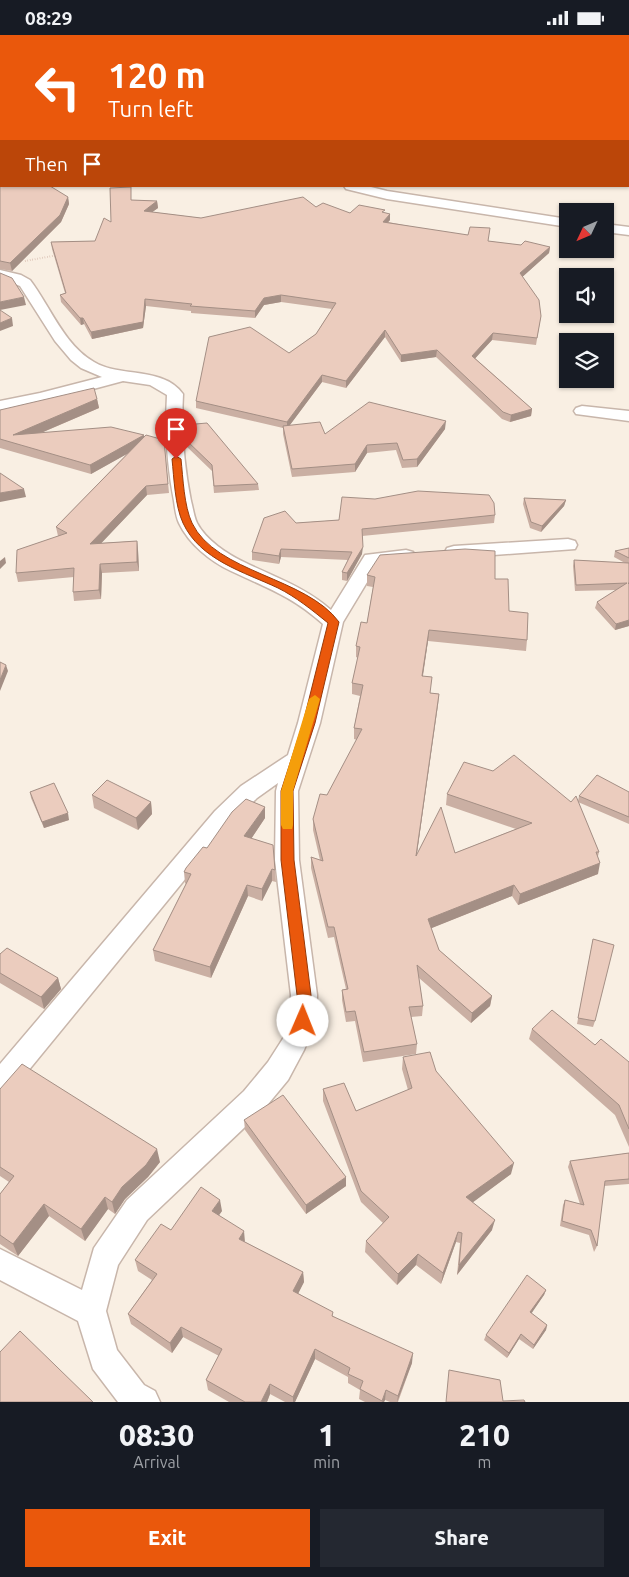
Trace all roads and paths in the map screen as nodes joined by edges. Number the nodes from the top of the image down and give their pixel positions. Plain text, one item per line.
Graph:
1 (354, 187) edge
2 (559, 222) edge
3 (614, 229) edge
4 (629, 231) edge
5 (63, 255) edge
6 (22, 262) edge
7 (0, 273) edge
8 (120, 377) junction
9 (0, 405) edge
10 (582, 411) dead end
11 (629, 416) edge
12 (568, 545) dead end
13 (334, 622) junction
14 (298, 759) junction
15 (0, 1084) edge
16 (0, 1264) edge
17 (91, 1311) junction
18 (144, 1402) edge

1 - 2 street
3 - 4 street
5 - 6 path
7 - 8 street
8 - 9 street
8 - 13 street
10 - 11 street
12 - 13 street
13 - 14 street
14 - 15 street
14 - 17 street
16 - 17 street
17 - 18 street

